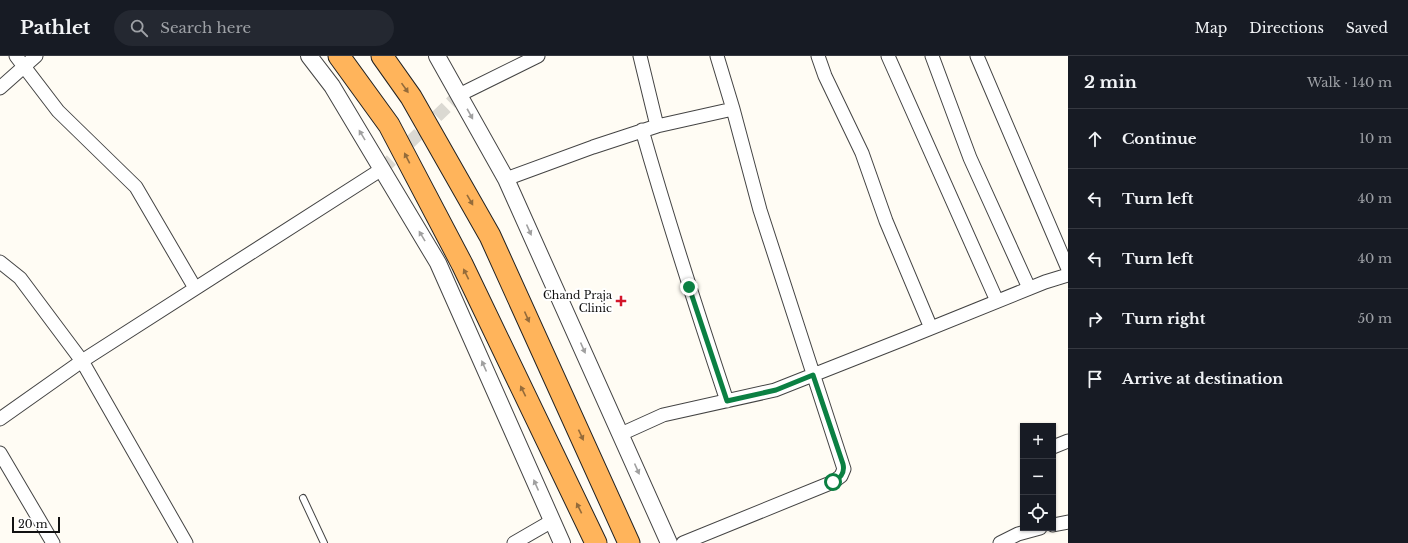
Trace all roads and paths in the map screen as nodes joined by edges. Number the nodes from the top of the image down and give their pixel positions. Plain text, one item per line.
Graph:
1 (36, 56) edge
2 (309, 56) edge
3 (339, 56) edge
4 (382, 56) edge
5 (437, 56) edge
6 (538, 56) edge
7 (640, 56) edge
8 (717, 56) edge
9 (818, 56) edge
10 (888, 56) edge
11 (932, 56) edge
12 (977, 56) edge
13 (20, 61) edge
14 (0, 88) edge
15 (459, 95) junction
16 (733, 109) junction
17 (657, 126) junction
18 (642, 130) junction
19 (382, 169) junction
20 (506, 179) junction
21 (0, 262) edge
22 (1068, 269) edge
23 (1068, 275) edge
24 (196, 288) junction
25 (1029, 288) junction
26 (997, 302) junction
27 (931, 328) junction
28 (82, 360) junction
29 (813, 375) junction
30 (727, 401) junction
31 (0, 419) edge
32 (621, 434) junction
33 (1068, 440) edge
34 (1056, 446) edge
35 (0, 453) edge
36 (303, 498) dead end
37 (552, 521) junction
38 (1068, 522) edge
39 (1056, 524) edge
40 (1029, 531) edge
41 (53, 543) edge
42 (186, 543) edge
43 (324, 543) edge
44 (514, 543) edge
45 (562, 543) edge
46 (596, 543) edge
47 (629, 543) edge
48 (669, 543) edge
49 (683, 543) edge
50 (1000, 543) edge

1 - 13 street
19 -> 2 street
46 -> 3 highway
4 -> 47 highway
5 - 15 street
6 - 15 street
7 - 17 street
8 - 16 street
9 - 27 street
10 - 26 street
11 - 25 street
12 - 22 street
13 - 14 street
13 - 24 street
15 -> 20 street
16 - 17 street
16 - 29 street
17 - 18 street
18 - 20 street
18 - 30 street
19 - 24 street
37 -> 19 street
20 -> 32 street
21 - 28 street
23 - 25 street
24 - 28 street
25 - 26 street
26 - 27 street
27 - 29 street
28 - 31 street
28 - 42 street
29 - 30 street
29 - 49 street
30 - 32 street
32 -> 48 street
33 - 34 street
35 - 41 street
36 - 43 lane
37 - 44 street
37 - 45 street
38 - 39 street
40 - 50 street

